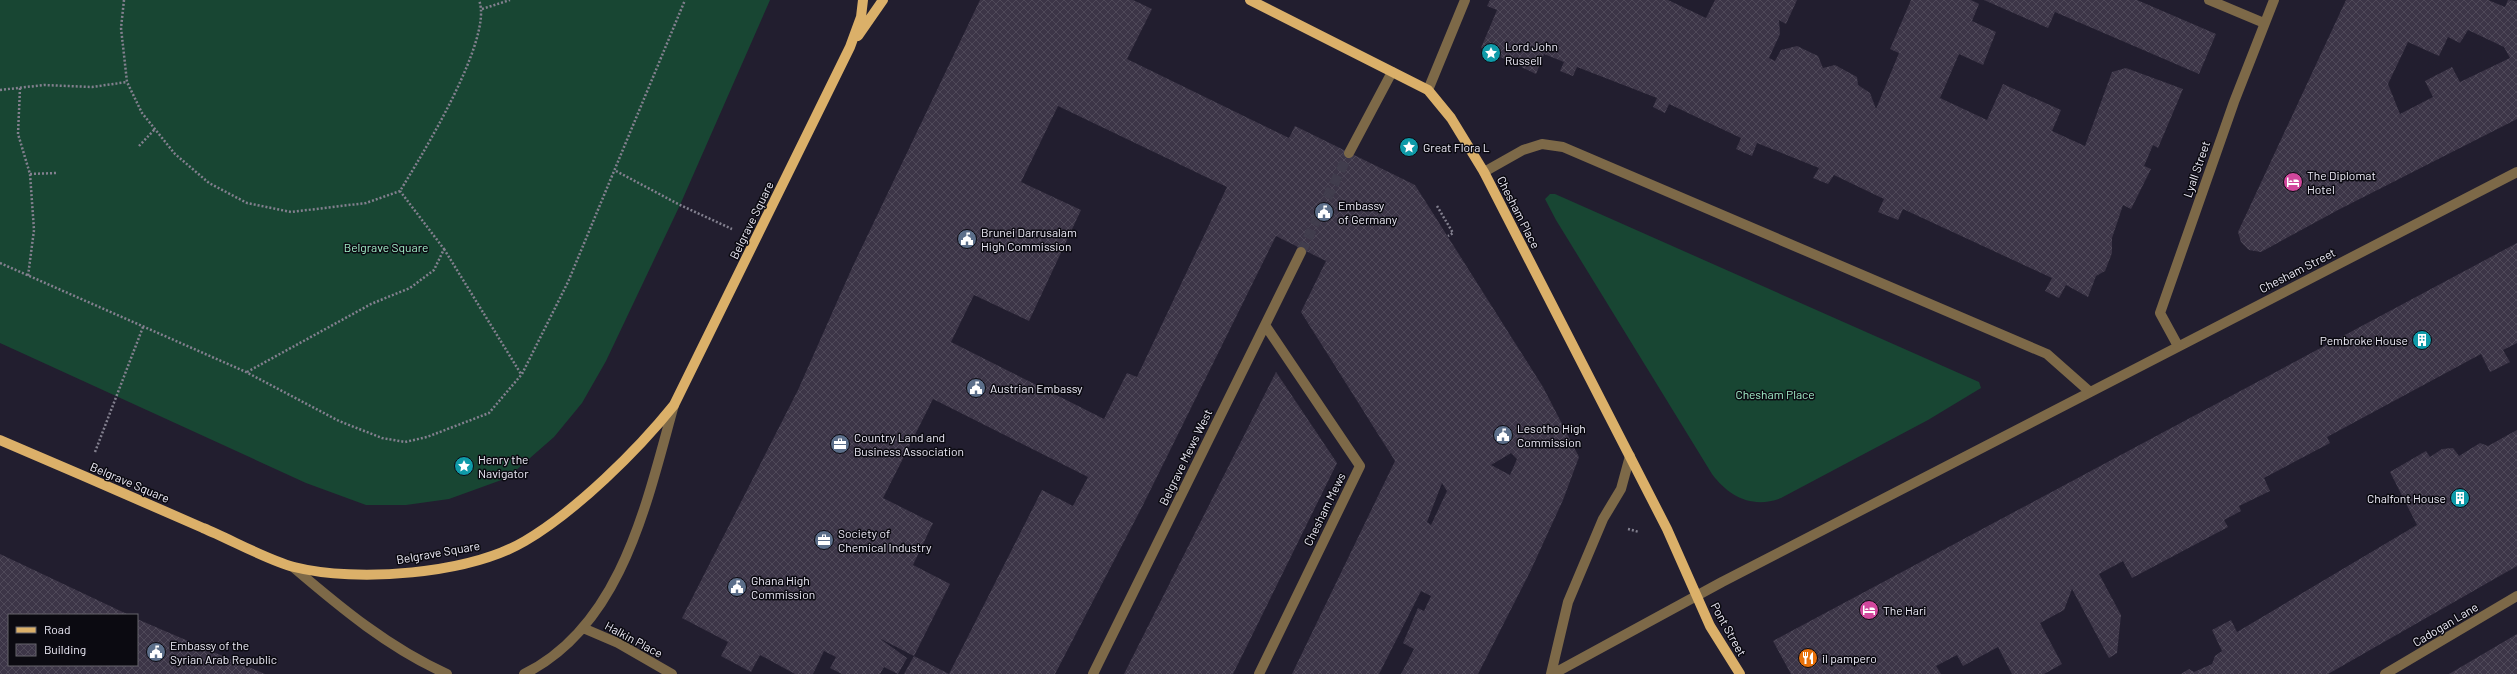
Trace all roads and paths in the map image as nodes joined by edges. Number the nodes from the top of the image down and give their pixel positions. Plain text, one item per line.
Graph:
1 (124, 0) edge
2 (479, 0) edge
3 (510, 0) edge
4 (686, 0) edge
5 (863, 0) edge
6 (883, 0) edge
7 (1250, 0) edge
8 (1465, 0) edge
9 (2209, 0) edge
10 (2274, 0) edge
11 (482, 9) junction
12 (2264, 23) junction
13 (850, 47) junction
14 (1392, 72) junction
15 (127, 82) junction
16 (20, 88) junction
17 (0, 90) edge
18 (1428, 90) junction
19 (155, 129) junction
20 (139, 146) dead end
21 (1349, 153) tunnel mouth
22 (616, 171) junction
23 (1484, 172) junction
24 (2517, 172) edge
25 (56, 173) dead end
26 (30, 174) junction
27 (400, 191) junction
28 (1437, 206) dead end
29 (1448, 236) dead end
30 (755, 240) junction
31 (444, 249) junction
32 (1301, 252) tunnel mouth
33 (0, 263) edge
34 (28, 276) junction
35 (1265, 324) junction
36 (143, 328) junction
37 (2178, 346) junction
38 (246, 372) junction
39 (522, 374) junction
40 (2090, 392) junction
41 (674, 405) junction
42 (0, 440) edge
43 (1630, 456) junction
44 (86, 477) junction
45 (1623, 528) dead end
46 (1645, 533) dead end
47 (293, 567) junction
48 (1697, 596) junction
49 (2517, 596) edge
50 (583, 628) junction
51 (447, 674) edge
52 (524, 674) edge
53 (672, 674) edge
54 (1093, 674) edge
55 (1259, 674) edge
56 (1552, 674) edge
57 (1740, 674) edge
58 (2385, 674) edge

1 - 15 path
2 - 11 path
3 - 11 path
4 - 22 path
5 - 13 main road
6 - 13 main road
7 - 14 main road, Chesham Place
8 - 18 street
9 - 12 street
10 - 12 street, Lyall Street
11 - 27 path
12 - 37 street, Lyall Street
13 - 30 main road, Belgrave Square
14 - 18 main road, Chesham Place
14 - 21 street
15 - 16 path
15 - 19 path
16 - 17 path
16 - 26 path
18 - 23 main road, Chesham Place
19 - 20 path
19 - 27 path
22 - 30 path
22 - 39 path
23 - 40 street, Chesham Place
23 - 43 main road, Chesham Place
24 - 37 street, Chesham Street
25 - 26 path
26 - 34 path
27 - 31 path
28 - 29 path
30 - 41 main road, Belgrave Square
31 - 38 path
31 - 39 path
32 - 35 street, Belgrave Mews West
33 - 34 path
34 - 36 path
35 - 54 street, Belgrave Mews West
35 - 55 street, Chesham Mews
36 - 38 path
36 - 44 path
37 - 40 street, Chesham Street
38 - 39 path
40 - 48 street
41 - 47 main road, Belgrave Square
41 - 50 street, Belgrave Square
42 - 44 main road, Belgrave Square
43 - 48 main road, Chesham Place
43 - 56 street
44 - 47 main road, Belgrave Square
45 - 46 path
47 - 51 street, Belgrave Square
48 - 56 street
48 - 57 main road, Pont Street
49 - 58 street, Cadogan Lane
50 - 52 street, Belgrave Square
50 - 53 street, Halkin Place

